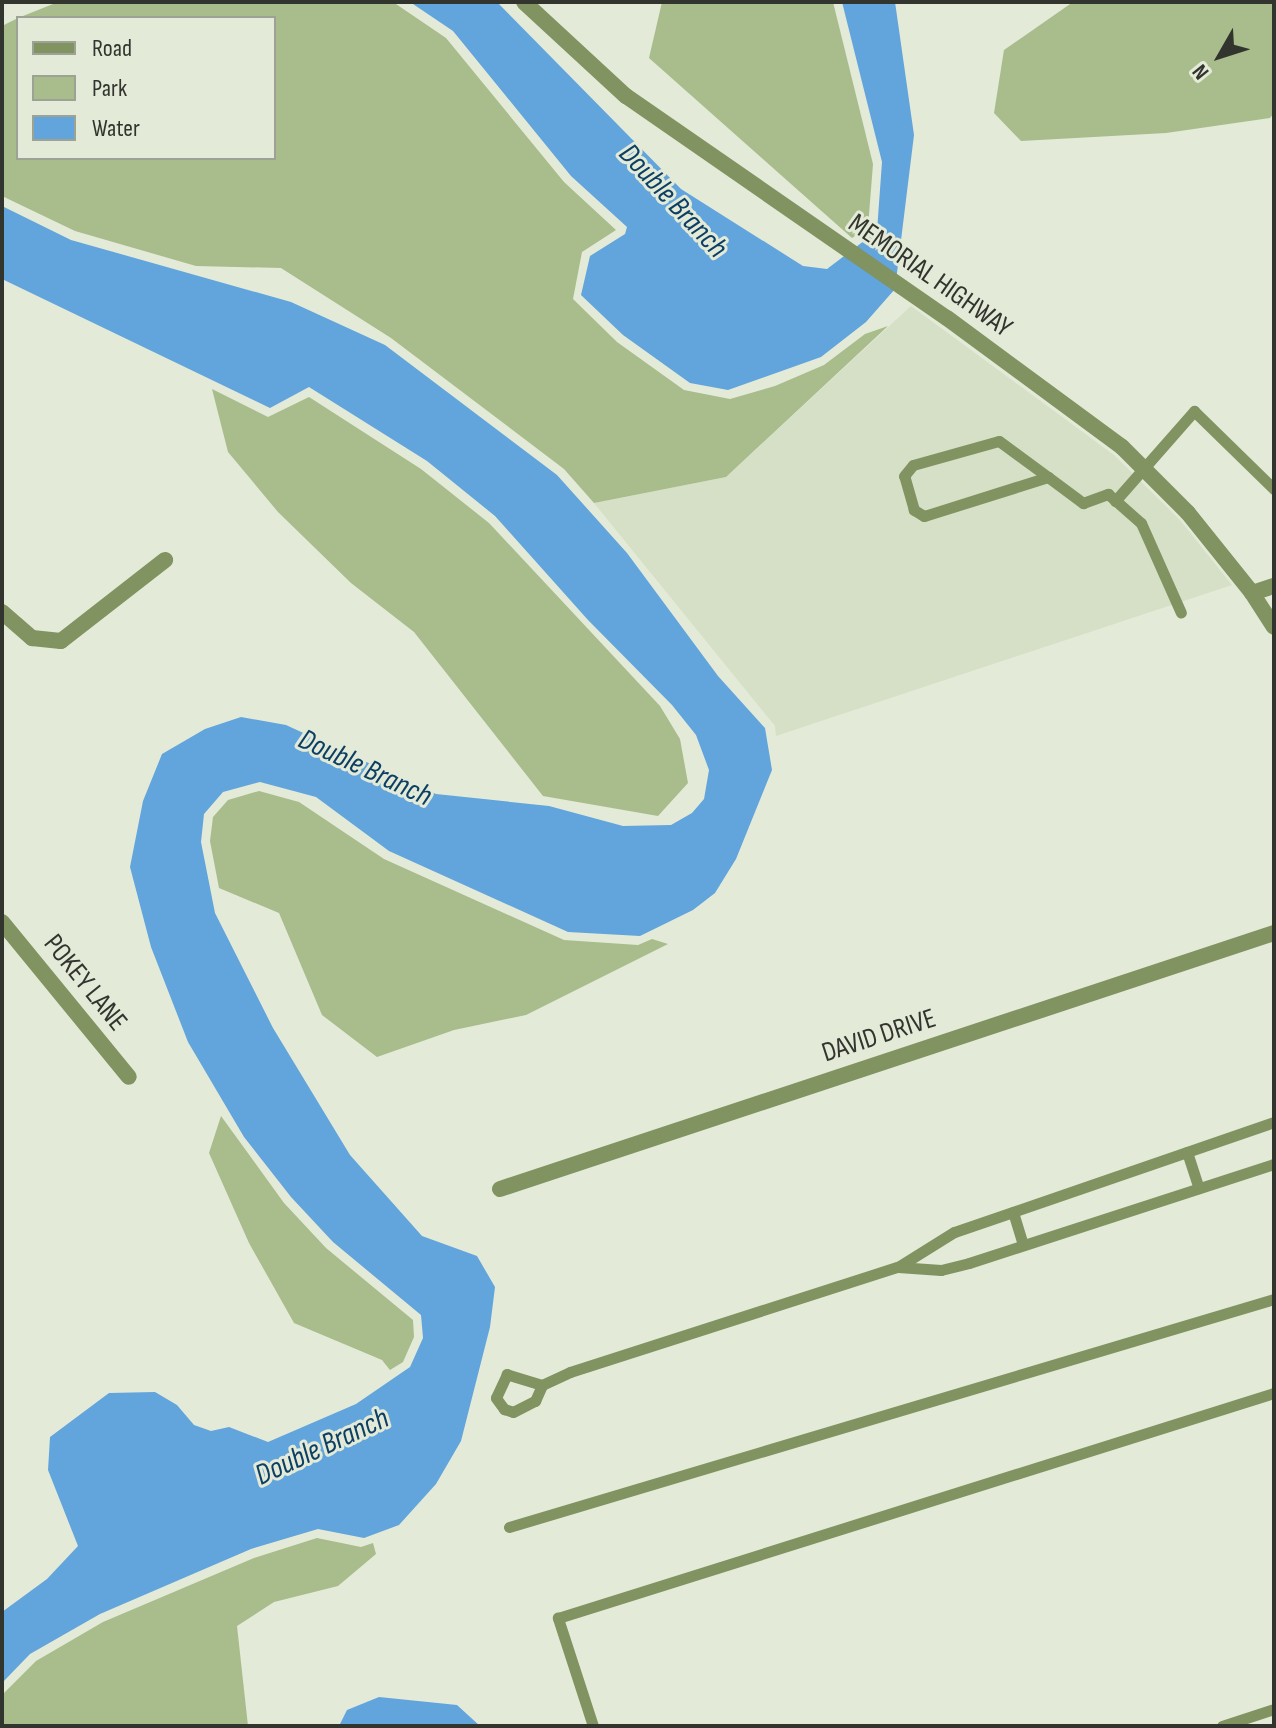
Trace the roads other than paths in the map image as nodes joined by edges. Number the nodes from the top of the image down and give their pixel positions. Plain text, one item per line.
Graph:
1 (524, 2) edge
2 (1144, 469) junction
3 (1048, 477) junction
4 (1274, 489) edge
5 (1115, 501) junction
6 (165, 560) dead end
7 (1274, 586) edge
8 (1252, 593) junction
9 (2, 612) edge
10 (1181, 613) dead end
11 (1274, 627) edge
12 (2, 922) edge
13 (1274, 933) edge
14 (129, 1077) dead end
15 (1274, 1122) edge
16 (1187, 1152) junction
17 (1274, 1164) edge
18 (1199, 1188) junction
19 (500, 1189) dead end
20 (1013, 1212) junction
21 (1023, 1245) junction
22 (898, 1267) junction
23 (1274, 1299) edge
24 (542, 1385) dead end
25 (1274, 1394) edge
26 (509, 1527) dead end
27 (1274, 1709) edge
28 (593, 1726) edge
29 (1222, 1726) edge

1 - 2 street, MEMORIAL HIGHWAY
2 - 4 lane
2 - 5 lane
2 - 8 street, MEMORIAL HIGHWAY
3 - 3 lane
3 - 5 lane
5 - 10 lane
6 - 9 street
7 - 8 street
8 - 11 street, MEMORIAL HIGHWAY
12 - 14 street, POKEY LANE
13 - 19 street, DAVID DRIVE
15 - 16 lane
16 - 18 lane
16 - 20 lane
17 - 18 lane
18 - 21 lane
20 - 21 lane
20 - 22 lane
21 - 22 lane
22 - 24 lane
23 - 26 lane
25 - 28 lane
27 - 29 lane

